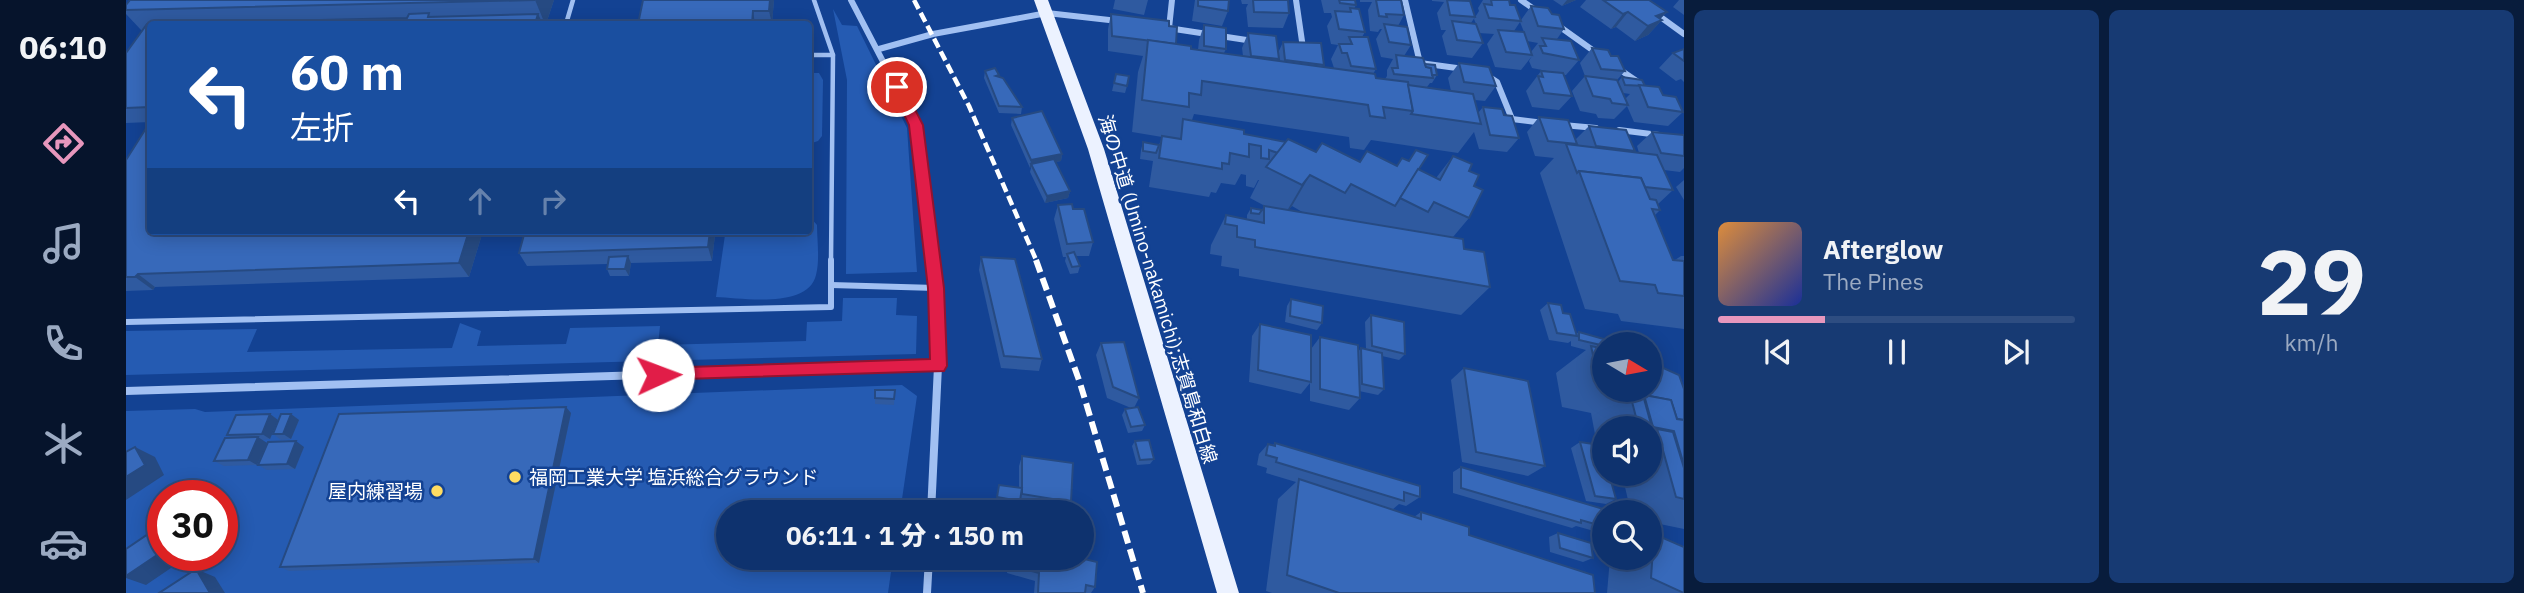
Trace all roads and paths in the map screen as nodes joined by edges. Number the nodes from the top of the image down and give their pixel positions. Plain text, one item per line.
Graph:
1 (573, 0) edge
2 (814, 0) edge
3 (851, 0) edge
4 (1172, 0) edge
5 (1296, 0) edge
6 (1405, 0) edge
7 (1521, 0) edge
8 (1044, 6) edge
9 (1646, 6) edge
10 (567, 21) edge
11 (1128, 23) edge
12 (1155, 26) edge
13 (1169, 28) junction
14 (1684, 34) edge
15 (1265, 43) edge
16 (1292, 47) edge
17 (878, 49) junction
18 (812, 55) edge
19 (833, 55) junction
20 (1467, 69) edge
21 (1479, 71) edge
22 (1652, 92) edge
23 (1671, 136) edge
24 (831, 285) junction
25 (936, 288) junction
26 (126, 322) edge
27 (938, 366) junction
28 (126, 391) edge
29 (932, 500) edge
30 (928, 570) edge
31 (927, 593) edge
32 (1228, 593) edge

1 - 10 lane
2 - 19 lane
3 - 17 street
4 - 13 street
5 - 16 street
6 - 20 street
7 - 22 street
8 - 11 street
8 - 17 street
8 - 32 main road, 海の中道 (Umino-nakamichi);志賀島和白線
9 - 14 street
12 - 13 street
13 - 15 street
17 - 25 street
18 - 19 lane
19 - 24 lane
21 - 23 street
24 - 25 lane
24 - 26 lane
25 - 27 street
27 - 28 street
27 - 29 street
30 - 31 street

